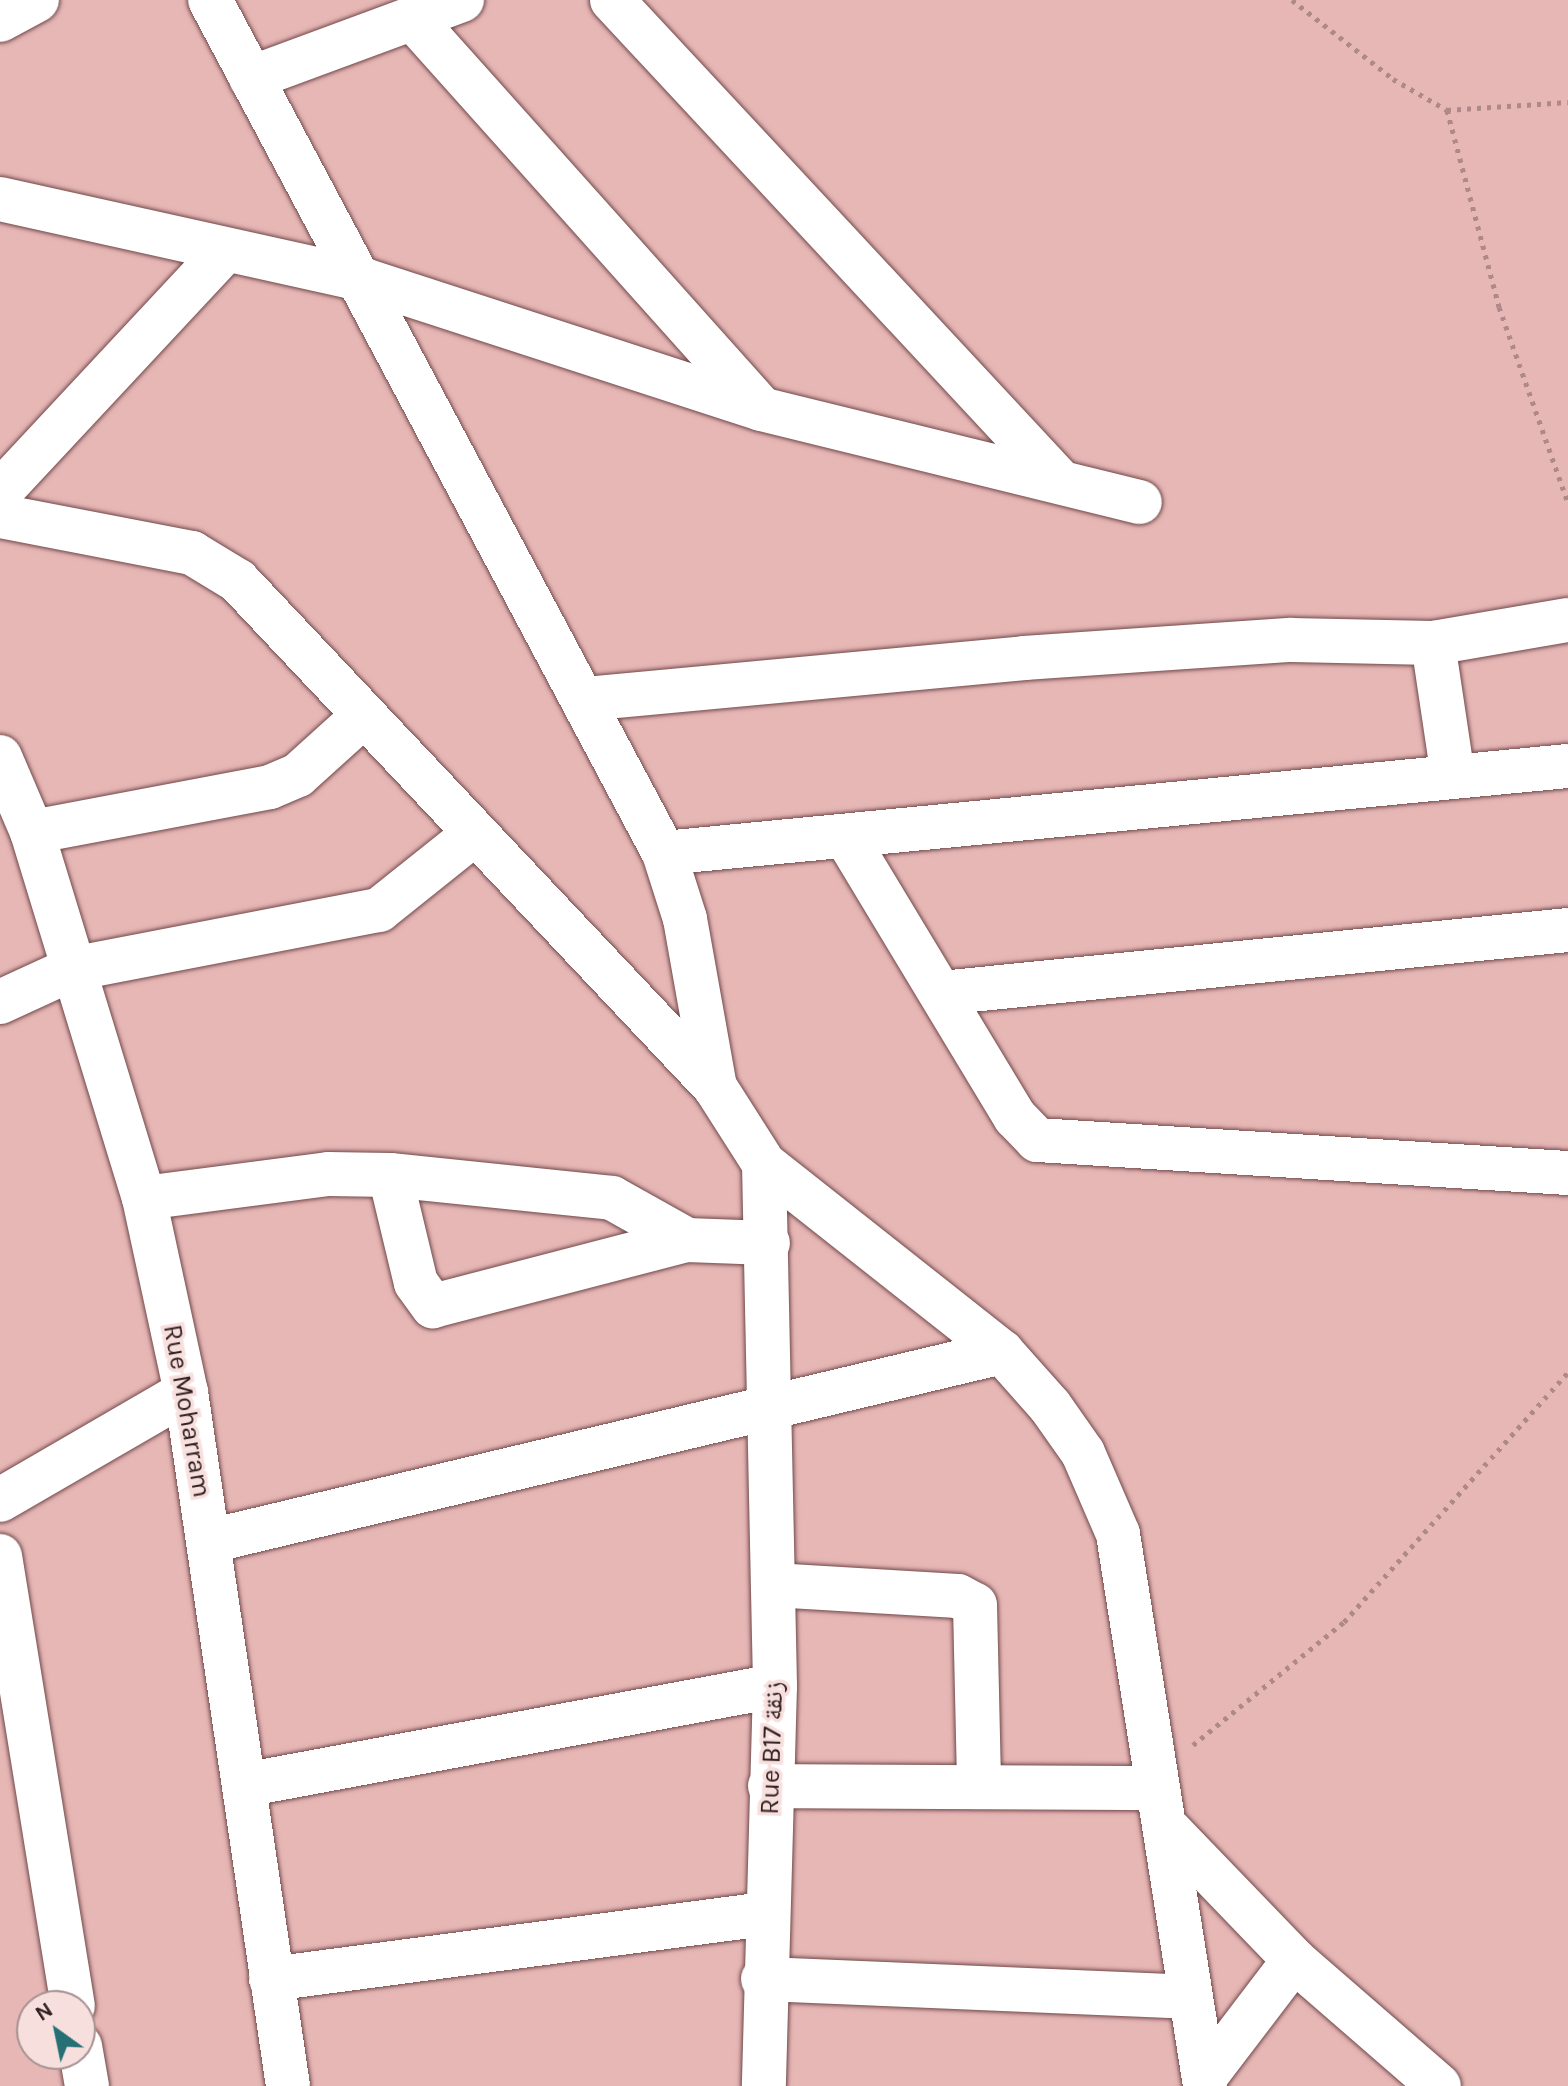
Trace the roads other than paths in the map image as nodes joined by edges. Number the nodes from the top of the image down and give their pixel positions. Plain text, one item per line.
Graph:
1 (37, 0) edge
2 (210, 0) edge
3 (462, 0) edge
4 (612, 0) edge
5 (413, 19) junction
6 (0, 20) edge
7 (251, 78) junction
8 (0, 199) edge
9 (225, 251) junction
10 (364, 280) junction
11 (761, 409) junction
12 (1057, 478) junction
13 (0, 492) edge
14 (1140, 502) dead end
15 (0, 516) edge
16 (1568, 620) edge
17 (1433, 643) junction
18 (584, 699) junction
19 (361, 718) junction
20 (0, 757) edge
21 (1568, 766) edge
22 (1453, 777) junction
23 (32, 832) junction
24 (473, 835) junction
25 (846, 837) junction
26 (664, 853) junction
27 (1568, 930) edge
28 (72, 969) junction
29 (941, 993) junction
30 (0, 1002) edge
31 (715, 1087) junction
32 (764, 1164) junction
33 (1568, 1173) edge
34 (390, 1175) junction
35 (144, 1198) junction
36 (687, 1240) junction
37 (768, 1243) junction
38 (1002, 1352) junction
39 (186, 1392) junction
40 (771, 1411) junction
41 (0, 1500) edge
42 (210, 1541) junction
43 (0, 1556) edge
44 (773, 1585) junction
45 (775, 1686) junction
46 (14, 1743) edge
47 (244, 1785) junction
48 (770, 1786) junction
49 (979, 1787) junction
50 (1156, 1788) junction
51 (1170, 1831) junction
52 (765, 1914) junction
53 (1294, 1960) junction
54 (271, 1979) junction
55 (763, 1979) junction
56 (69, 1990) edge
57 (1190, 1997) junction
58 (1205, 2081) edge
59 (288, 2086) edge
60 (764, 2086) edge
61 (1439, 2086) edge

1 - 6 street
2 - 7 street
3 - 5 street
4 - 12 street
5 - 7 street
5 - 11 street
7 - 10 street
8 - 9 street
9 - 10 street
9 - 13 street
10 - 11 street
10 - 18 street
11 - 12 street
12 - 14 street
15 - 19 street
16 - 17 street
17 - 18 street
17 - 22 street
18 - 26 street
19 - 23 street
19 - 24 street
20 - 23 street, Rue Moharram
21 - 22 street
22 - 25 street
23 - 28 street, Rue Moharram
24 - 28 street
24 - 31 street
25 - 26 street
25 - 29 street
26 - 31 street
27 - 29 street
28 - 30 street
28 - 35 street, Rue Moharram
29 - 33 street
31 - 32 street
32 - 37 street, Rue B17 زنقة
32 - 38 street
34 - 35 street
34 - 36 street
34 - 36 street
35 - 39 street, Rue Moharram
36 - 37 street
37 - 40 street, Rue B17 زنقة
38 - 40 street
38 - 50 street
39 - 41 street
39 - 42 street, Rue Moharram
40 - 42 street
40 - 44 street, Rue B17 زنقة
42 - 47 street, Rue Moharram
43 - 46 street
44 - 45 street, Rue B17 زنقة
44 - 49 street
45 - 47 street
45 - 48 street, Rue B17 زنقة
46 - 56 street
47 - 54 street, Rue Moharram
48 - 49 street
48 - 52 street, Rue B17 زنقة
49 - 50 street
50 - 51 street
51 - 53 street
51 - 57 street
52 - 54 street
52 - 55 street, Rue B17 زنقة
53 - 58 street
53 - 61 street
54 - 59 street, Rue Moharram
55 - 57 street
55 - 60 street, Rue B17 زنقة
57 - 58 street

